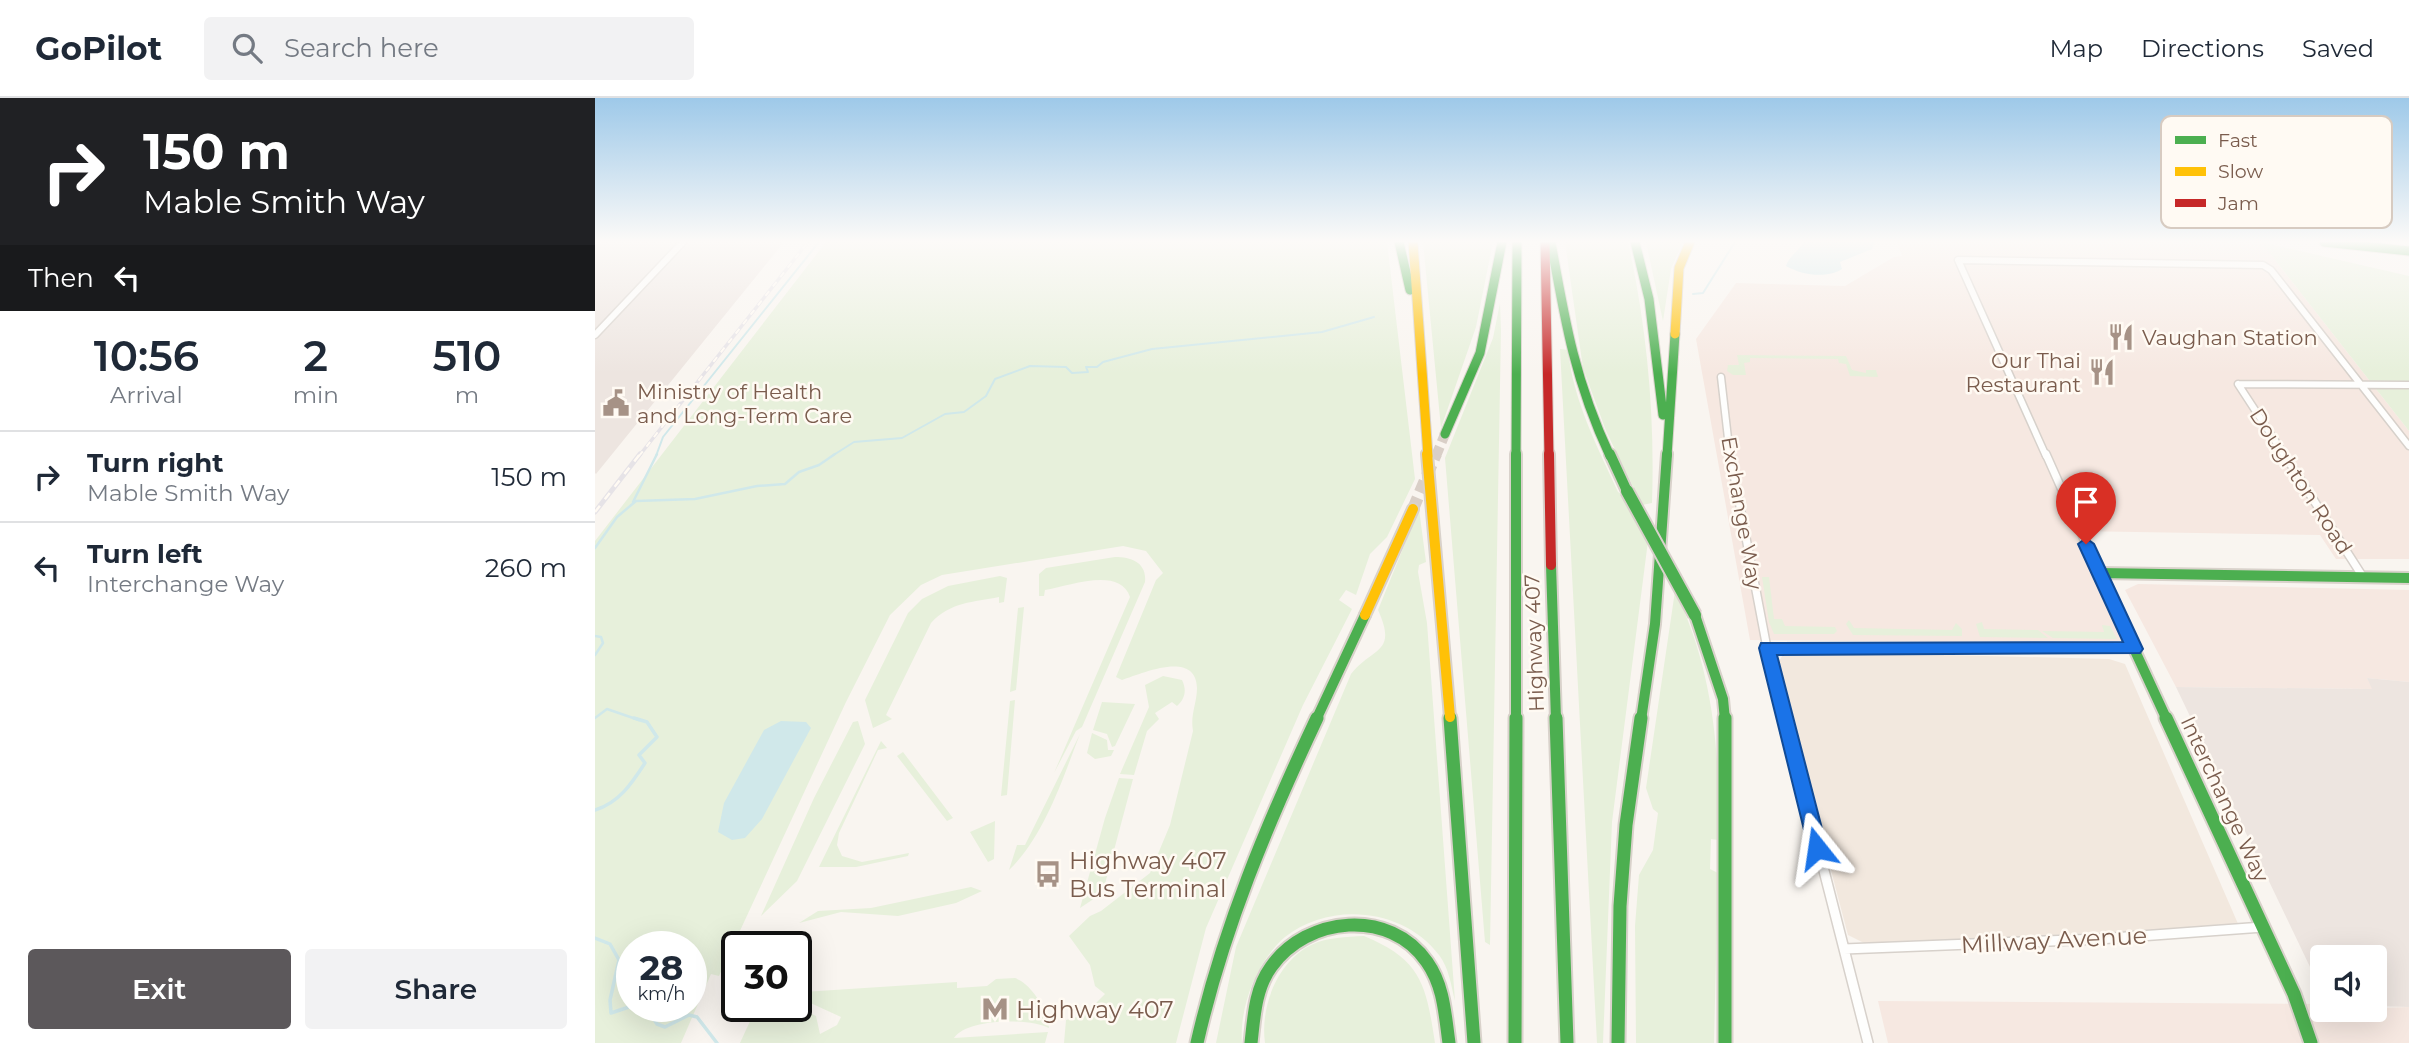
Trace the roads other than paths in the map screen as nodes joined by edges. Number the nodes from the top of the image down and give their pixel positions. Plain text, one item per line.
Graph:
1 (641, 286) edge
2 (1408, 286) edge
3 (1415, 286) edge
4 (1494, 286) edge
5 (1517, 286) edge
6 (1546, 286) edge
7 (1559, 286) edge
8 (1644, 286) edge
9 (1678, 286) edge
10 (1970, 286) edge
11 (2284, 286) edge
12 (1416, 322) junction
13 (595, 335) edge
14 (1721, 377) dead end
15 (2360, 384) junction
16 (2409, 385) edge
17 (1666, 433) junction
18 (1445, 434) tunnel mouth
19 (2409, 446) edge
20 (1413, 509) tunnel mouth
21 (2099, 573) junction
22 (2363, 578) junction
23 (2409, 578) edge
24 (1767, 648) junction
25 (2134, 649) junction
26 (2264, 927) junction
27 (1844, 949) junction
28 (1197, 1043) edge
29 (1251, 1043) edge
30 (1449, 1043) edge
31 (1474, 1043) edge
32 (1515, 1043) edge
33 (1567, 1043) edge
34 (1618, 1043) edge
35 (1725, 1043) edge
36 (1868, 1043) edge
37 (2311, 1043) edge

1 - 13 street
2 - 12 main road
3 - 12 main road
4 - 18 main road
5 - 32 main road, Highway 407
6 - 33 main road, Highway 407
7 - 35 main road, bridge
8 - 17 main road
9 - 17 main road
10 - 21 street, Interchange Way
11 - 15 street, Interchange Way
12 - 31 main road
14 - 24 street, Exchange Way
15 - 16 street
15 - 19 street
15 - 22 street, Doughton Road
17 - 34 main road
20 - 28 main road
21 - 22 main road
21 - 25 main road, Interchange Way
22 - 23 main road
24 - 25 street
24 - 27 street, Exchange Way
25 - 26 main road, Interchange Way
26 - 27 street, Millway Avenue
26 - 37 main road, Interchange Way
27 - 36 street, Exchange Way
29 - 30 main road

